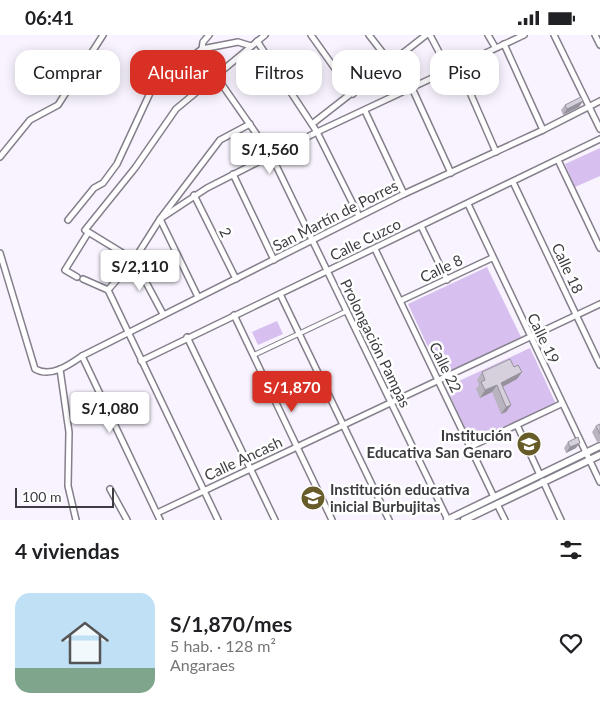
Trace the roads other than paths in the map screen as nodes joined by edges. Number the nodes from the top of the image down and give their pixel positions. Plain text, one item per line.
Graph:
1 (103, 35) edge
2 (210, 35) edge
3 (265, 35) edge
4 (311, 35) edge
5 (369, 35) edge
6 (426, 35) edge
7 (430, 35) edge
8 (488, 35) edge
9 (524, 35) edge
10 (554, 35) edge
11 (595, 35) edge
12 (257, 41) junction
13 (504, 44) junction
14 (600, 45) edge
15 (251, 46) junction
16 (494, 47) junction
17 (202, 49) junction
18 (381, 50) edge
19 (406, 50) edge
20 (438, 50) edge
21 (488, 50) edge
22 (332, 64) edge
23 (226, 67) edge
24 (226, 90) edge
25 (193, 95) edge
26 (352, 95) edge
27 (398, 95) edge
28 (415, 95) edge
29 (471, 95) edge
30 (600, 101) edge
31 (590, 107) junction
32 (365, 111) junction
33 (250, 124) junction
34 (312, 124) junction
35 (600, 129) edge
36 (543, 130) junction
37 (316, 132) junction
38 (600, 139) edge
39 (496, 152) junction
40 (271, 155) junction
41 (0, 157) edge
42 (558, 160) junction
43 (451, 173) junction
44 (233, 174) junction
45 (513, 181) junction
46 (404, 193) junction
47 (194, 195) junction
48 (468, 204) junction
49 (359, 216) junction
50 (160, 219) junction
51 (68, 220) dead end
52 (421, 227) junction
53 (88, 233) junction
54 (313, 241) junction
55 (600, 248) edge
56 (375, 249) junction
57 (0, 253) edge
58 (492, 258) junction
59 (134, 260) junction
60 (274, 260) junction
61 (328, 271) junction
62 (236, 279) junction
63 (447, 280) junction
64 (108, 290) junction
65 (280, 294) junction
66 (198, 297) junction
67 (400, 301) junction
68 (600, 304) edge
69 (347, 311) junction
70 (163, 314) junction
71 (234, 315) junction
72 (576, 315) junction
73 (128, 331) junction
74 (299, 333) junction
75 (187, 337) junction
76 (530, 337) junction
77 (83, 355) junction
78 (254, 355) junction
79 (141, 361) junction
80 (600, 365) edge
81 (60, 369) junction
82 (438, 381) junction
83 (391, 402) junction
84 (561, 404) junction
85 (344, 424) junction
86 (517, 425) junction
87 (600, 446) edge
88 (297, 447) junction
89 (470, 447) junction
90 (586, 453) junction
91 (600, 455) edge
92 (590, 460) junction
93 (250, 470) junction
94 (542, 478) junction
95 (600, 482) edge
96 (110, 489) dead end
97 (203, 490) junction
98 (495, 500) junction
99 (157, 513) junction
100 (76, 520) edge
101 (127, 520) edge
102 (160, 520) edge
103 (218, 520) edge
104 (275, 520) edge
105 (332, 520) edge
106 (389, 520) edge
107 (448, 520) edge
108 (464, 520) edge
109 (505, 520) edge
110 (561, 520) edge

1 - 41 street
2 - 17 street
3 - 12 street
4 - 22 street
5 - 18 street
6 - 19 street
7 - 20 street
8 - 16 street
9 - 13 street
10 - 31 street
11 - 14 street
12 - 15 street
12 - 34 street
13 - 16 street
13 - 36 street
15 - 17 street
15 - 23 street
16 - 21 street
17 - 51 street
24 - 33 street, Prolongación Pampas
25 - 53 street
26 - 34 street
27 - 32 street
28 - 43 street
29 - 39 street
30 - 31 street, San Martín de Porres
31 - 35 street
31 - 36 street, San Martín de Porres
32 - 37 street
32 - 46 street
33 - 40 street, Prolongación Pampas
33 - 50 street
34 - 37 street
36 - 39 street, San Martín de Porres
37 - 40 street
37 - 49 street
38 - 42 street, Calle Cuzco
39 - 43 street, San Martín de Porres
40 - 44 street
40 - 54 street, Prolongación Pampas
42 - 45 street, Calle Cuzco
42 - 55 street
43 - 46 street, San Martín de Porres
44 - 47 street
44 - 60 street
45 - 48 street, Calle Cuzco
45 - 72 street, Calle 18
46 - 49 street, San Martín de Porres
47 - 50 street
47 - 62 street, 2
48 - 52 street, Calle Cuzco
48 - 58 street, Calle 19
49 - 54 street, San Martín de Porres
50 - 59 street
50 - 66 street
52 - 56 street, Calle Cuzco
52 - 63 street
53 - 59 street
53 - 64 street
54 - 60 street, San Martín de Porres
54 - 61 street, Prolongación Pampas
56 - 61 street, Calle Cuzco
56 - 67 street, Calle 22
57 - 81 street
58 - 63 street, Calle 8
58 - 76 street, Calle 19
59 - 64 street
59 - 70 street
60 - 62 street, San Martín de Porres
61 - 65 street, Calle Cuzco
61 - 69 street, Prolongación Pampas
62 - 66 street, San Martín de Porres
63 - 67 street, Calle 8
64 - 73 street
65 - 71 street, Calle Cuzco
65 - 74 street
66 - 70 street, San Martín de Porres
67 - 82 street, Calle 22
68 - 72 street, Calle Ancash
69 - 74 street
69 - 83 street, Prolongación Pampas
70 - 73 street, San Martín de Porres
71 - 75 street, Calle Cuzco
71 - 78 street
72 - 76 street, Calle Ancash
72 - 80 street, Calle 18
73 - 77 street, San Martín de Porres
73 - 79 street
74 - 78 street
74 - 85 street
75 - 79 street, Calle Cuzco
75 - 93 street
76 - 82 street, Calle Ancash
76 - 84 street, Calle 19
77 - 81 street, San Martín de Porres
77 - 99 street
78 - 88 street
79 - 97 street
81 - 100 street
82 - 83 street, Calle Ancash
82 - 89 street, Calle 22
83 - 85 street, Calle Ancash
83 - 107 street, Prolongación Pampas
84 - 86 street
84 - 90 street, Calle 19
85 - 88 street, Calle Ancash
85 - 106 street
86 - 89 street
86 - 94 street
87 - 90 street
88 - 93 street, Calle Ancash
88 - 105 street
89 - 98 street, Calle 22
90 - 92 street, Calle 19
90 - 94 street
91 - 92 street
92 - 94 street
92 - 95 street, Calle 19
93 - 97 street, Calle Ancash
93 - 104 street
94 - 98 street
94 - 110 street
96 - 101 street
97 - 99 street, Calle Ancash
97 - 103 street
98 - 107 street
98 - 108 street
98 - 109 street, Calle 22
99 - 102 street

